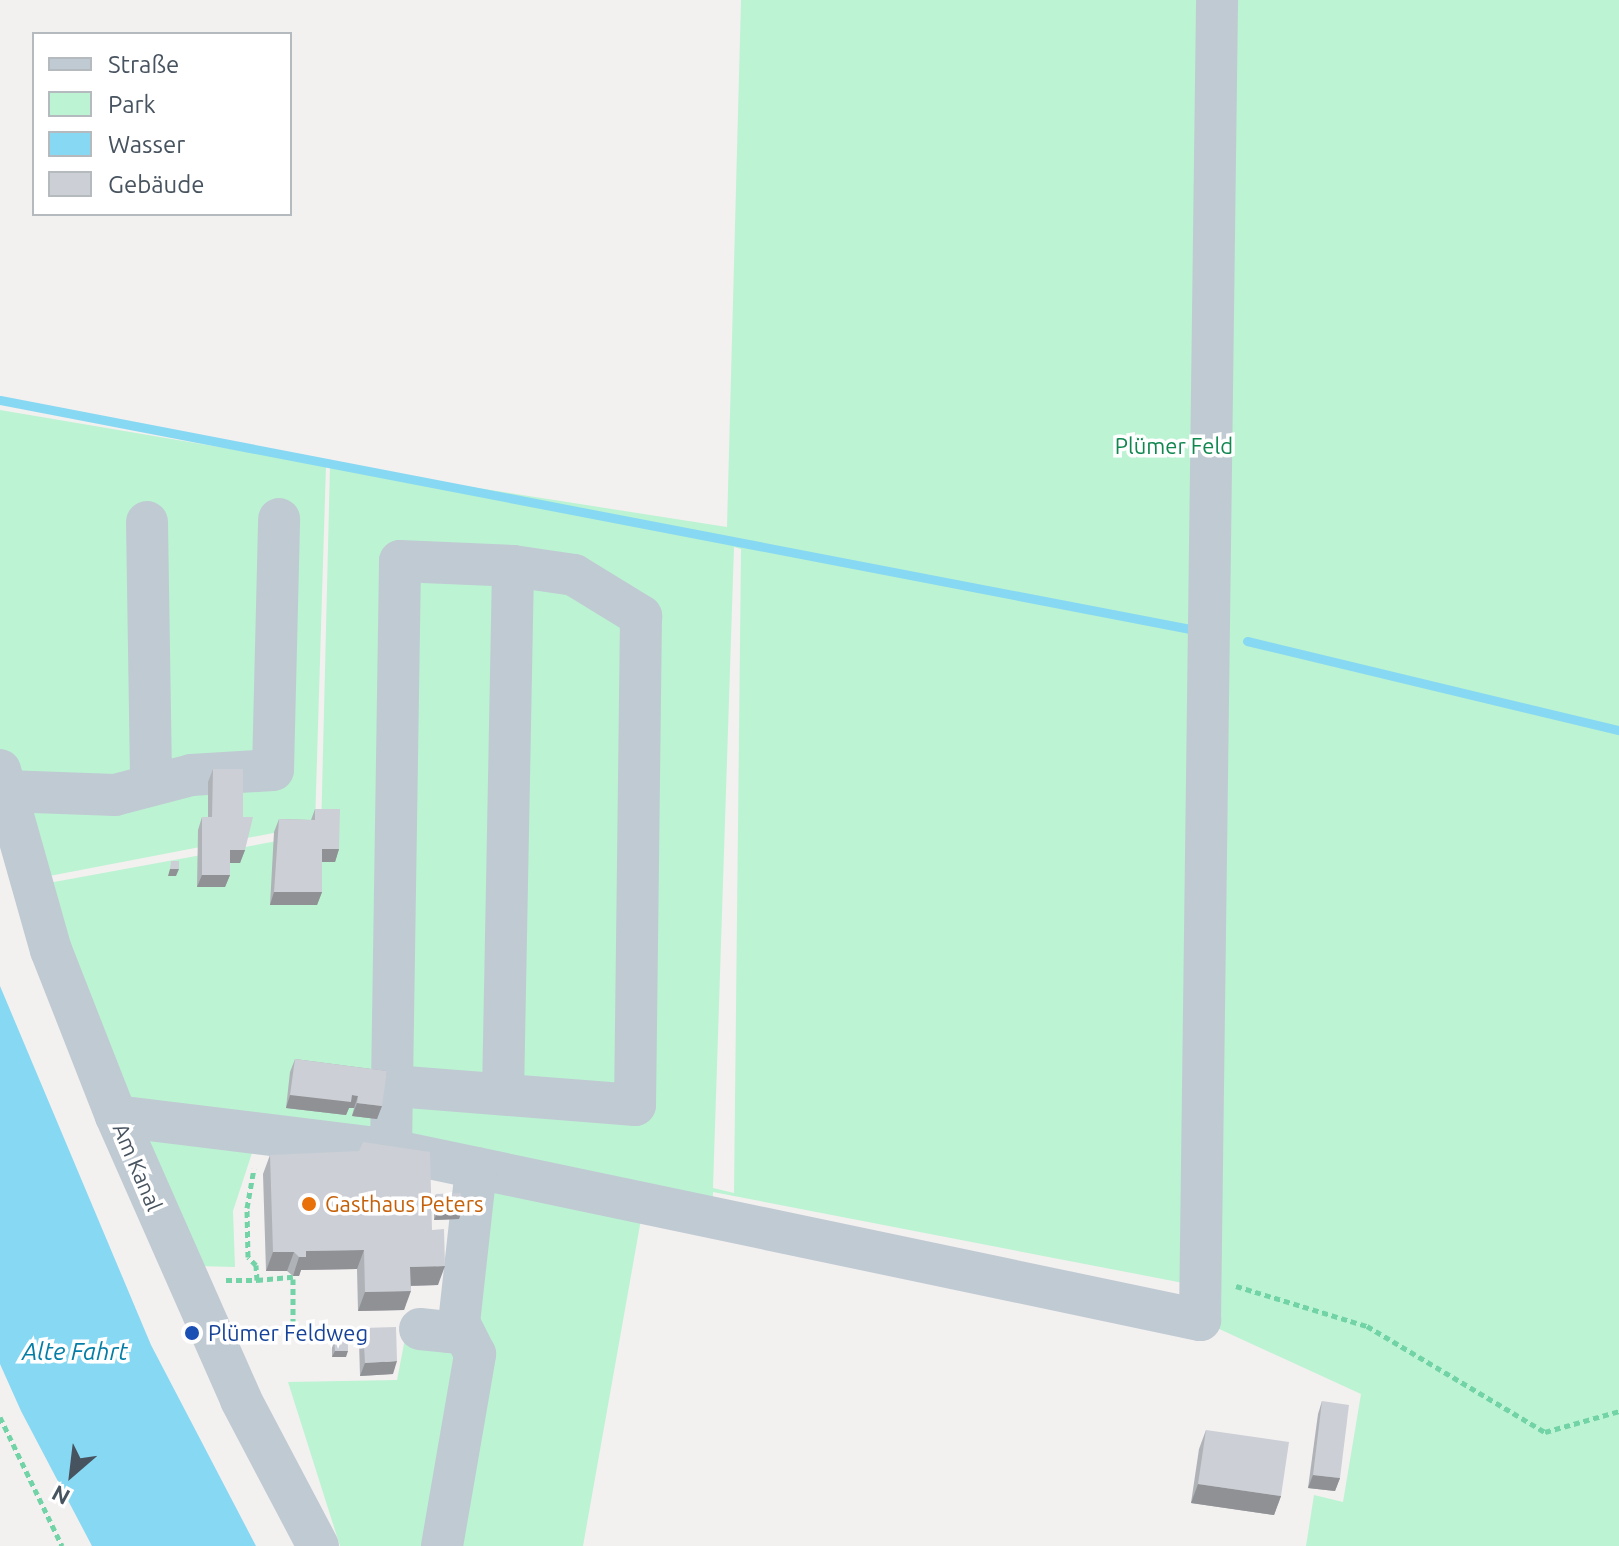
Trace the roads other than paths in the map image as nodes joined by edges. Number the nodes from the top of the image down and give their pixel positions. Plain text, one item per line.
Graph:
1 (1217, 0) edge
2 (279, 519) dead end
3 (147, 522) dead end
4 (513, 566) junction
5 (3, 780) edge
6 (151, 785) junction
7 (393, 1086) junction
8 (503, 1094) junction
9 (116, 1116) junction
10 (391, 1150) junction
11 (476, 1168) junction
12 (318, 1546) edge
13 (442, 1546) edge

1 - 11 street
2 - 6 street
3 - 6 street
4 - 7 street
4 - 8 street
4 - 8 street
5 - 6 street
5 - 9 street, Am Kanal
7 - 8 street
7 - 10 street
9 - 10 street
9 - 12 street, Am Kanal
10 - 11 street
11 - 13 street

